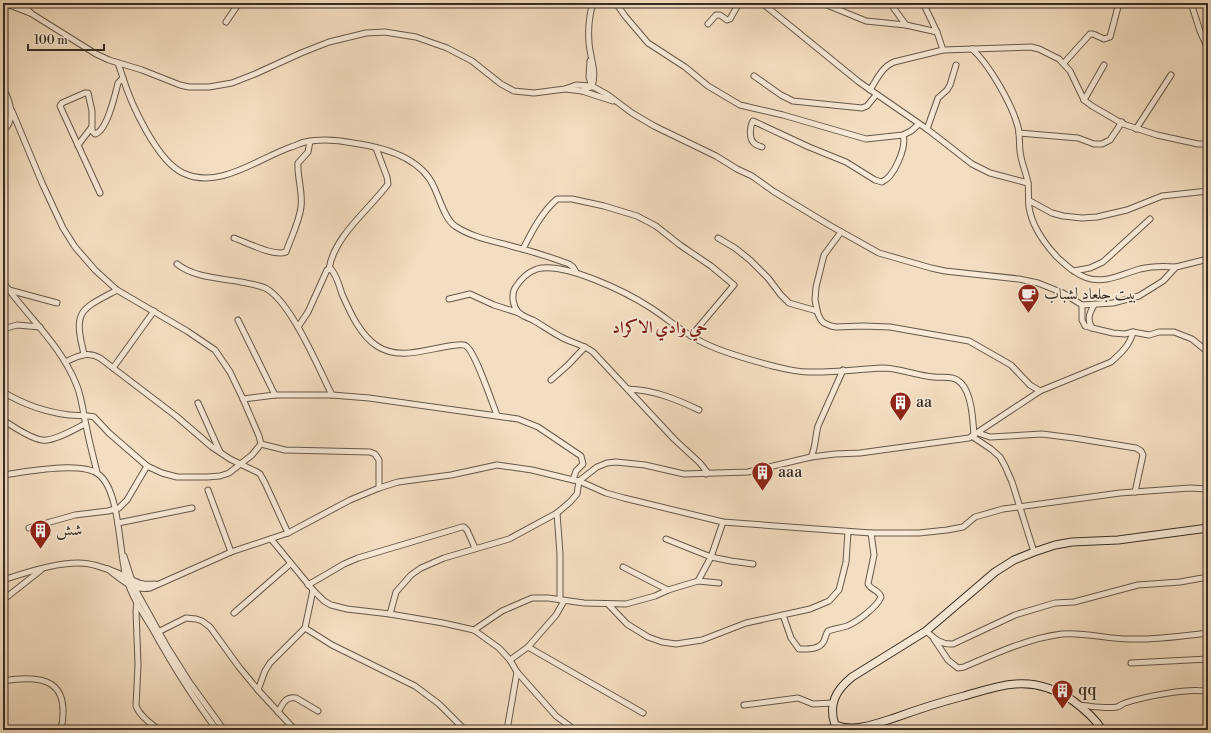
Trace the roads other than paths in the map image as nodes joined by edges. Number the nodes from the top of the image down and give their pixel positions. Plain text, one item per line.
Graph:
1 (4, 3) edge
2 (21, 3) edge
3 (239, 3) edge
4 (593, 3) edge
5 (616, 3) edge
6 (739, 3) edge
7 (762, 3) edge
8 (822, 3) edge
9 (890, 3) edge
10 (923, 3) edge
11 (1119, 3) edge
12 (1191, 3) edge
13 (32, 14) junction
14 (226, 22) dead end
15 (708, 24) dead end
16 (906, 24) junction
17 (937, 32) junction
18 (972, 49) junction
19 (943, 50) junction
20 (1208, 50) edge
21 (118, 63) junction
22 (1064, 63) junction
23 (956, 64) dead end
24 (1104, 64) dead end
25 (1171, 75) dead end
26 (754, 76) dead end
27 (123, 78) junction
28 (592, 86) junction
29 (3, 88) edge
30 (565, 88) junction
31 (870, 90) junction
32 (582, 91) junction
33 (598, 95) junction
34 (876, 95) junction
35 (1084, 100) junction
36 (619, 104) junction
37 (12, 111) junction
38 (1122, 122) junction
39 (919, 124) junction
40 (91, 128) junction
41 (926, 129) junction
42 (1136, 129) junction
43 (3, 131) edge
44 (1019, 133) junction
45 (903, 135) junction
46 (310, 141) junction
47 (1208, 144) edge
48 (78, 145) junction
49 (762, 147) dead end
50 (376, 148) junction
51 (1028, 183) junction
52 (1208, 191) edge
53 (100, 193) dead end
54 (1030, 201) junction
55 (1150, 219) dead end
56 (841, 232) junction
57 (234, 238) dead end
58 (718, 238) dead end
59 (523, 249) junction
60 (1208, 259) edge
61 (177, 264) dead end
62 (1176, 268) junction
63 (329, 269) junction
64 (1074, 271) junction
65 (576, 272) junction
66 (3, 282) edge
67 (8, 290) junction
68 (117, 290) junction
69 (449, 299) dead end
70 (58, 303) dead end
71 (1082, 305) junction
72 (1094, 306) junction
73 (817, 311) junction
74 (154, 312) junction
75 (519, 313) junction
76 (238, 320) dead end
77 (40, 327) junction
78 (298, 327) junction
79 (1092, 328) junction
80 (3, 329) edge
81 (1133, 332) junction
82 (691, 336) junction
83 (585, 347) junction
84 (1208, 352) edge
85 (84, 354) junction
86 (65, 362) junction
87 (113, 368) junction
88 (843, 370) junction
89 (551, 380) dead end
90 (628, 389) junction
91 (1040, 391) junction
92 (3, 392) edge
93 (276, 395) junction
94 (332, 395) junction
95 (243, 398) junction
96 (198, 403) dead end
97 (699, 410) dead end
98 (496, 415) junction
99 (84, 416) junction
100 (3, 420) edge
101 (86, 424) junction
102 (975, 435) junction
103 (261, 444) junction
104 (220, 453) junction
105 (811, 457) junction
106 (241, 464) junction
107 (147, 466) junction
108 (97, 472) junction
109 (706, 474) junction
110 (3, 475) edge
111 (573, 480) junction
112 (579, 481) junction
113 (379, 488) junction
114 (1208, 489) edge
115 (208, 490) dead end
116 (1135, 492) junction
117 (1020, 507) junction
118 (192, 508) dead end
119 (115, 510) junction
120 (557, 513) junction
121 (723, 522) junction
122 (118, 523) junction
123 (29, 528) dead end
124 (1208, 528) edge
125 (848, 532) junction
126 (288, 533) junction
127 (871, 533) junction
128 (270, 539) junction
129 (666, 539) dead end
130 (475, 548) junction
131 (121, 552) junction
132 (231, 552) junction
133 (1034, 552) junction
134 (711, 557) junction
135 (290, 564) junction
136 (753, 564) dead end
137 (623, 566) dead end
138 (108, 569) junction
139 (41, 570) junction
140 (126, 577) junction
141 (1208, 577) edge
142 (3, 580) edge
143 (698, 581) junction
144 (130, 583) junction
145 (160, 583) junction
146 (719, 583) dead end
147 (308, 585) junction
148 (134, 587) junction
149 (313, 590) junction
150 (668, 590) junction
151 (138, 599) junction
152 (3, 600) edge
153 (562, 600) junction
154 (608, 604) junction
155 (234, 613) dead end
156 (390, 614) junction
157 (783, 615) junction
158 (305, 628) junction
159 (474, 630) junction
160 (926, 631) junction
161 (157, 633) junction
162 (1208, 633) edge
163 (934, 638) junction
164 (528, 648) junction
165 (1208, 659) edge
166 (510, 660) junction
167 (1131, 663) dead end
168 (517, 672) junction
169 (3, 681) edge
170 (258, 690) junction
171 (1208, 692) edge
172 (833, 703) junction
173 (744, 705) dead end
174 (1079, 705) junction
175 (318, 711) dead end
176 (278, 712) junction
177 (643, 714) dead end
178 (833, 728) edge
179 (463, 729) edge
180 (60, 730) edge
181 (159, 730) edge
182 (217, 730) edge
183 (224, 730) edge
184 (295, 730) edge
185 (507, 730) edge
186 (575, 730) edge
187 (1102, 730) edge

1 - 13 street
2 - 13 street
3 - 14 street
4 - 28 street
5 - 45 street
6 - 15 street
7 - 31 street
8 - 16 street
9 - 16 street
10 - 17 street
11 - 22 street
12 - 20 street
13 - 21 street
16 - 17 street
17 - 19 street
18 - 19 street
18 - 22 street
18 - 44 street
19 - 31 street
21 - 27 street
21 - 30 street
22 - 35 street
23 - 41 street
24 - 35 street
25 - 42 street
26 - 34 street
27 - 40 street
27 - 46 street
28 - 30 street
28 - 32 street
28 - 33 street
28 - 36 street
29 - 37 street
30 - 32 street
31 - 34 street
32 - 33 street
33 - 36 street
34 - 39 street
35 - 38 street
36 - 56 street
37 - 43 street
37 - 68 street
38 - 42 street
38 - 44 street
39 - 41 street
39 - 45 street
40 - 48 street
40 - 48 street
41 - 51 street
42 - 47 street
44 - 51 street
45 - 49 street
46 - 50 street
46 - 57 street
48 - 53 street
50 - 59 street
50 - 63 street
51 - 54 street
52 - 54 street
54 - 64 street
55 - 64 street
56 - 71 street
56 - 73 street
58 - 73 street
59 - 65 street
59 - 82 street
60 - 62 street
61 - 78 street
62 - 64 street
62 - 72 street
63 - 78 street
63 - 98 street
65 - 75 street
65 - 82 street
66 - 67 street
67 - 70 street
67 - 77 street
68 - 74 street
68 - 85 street
69 - 75 street
71 - 72 street
71 - 79 street
72 - 79 street
73 - 91 street
74 - 87 street
74 - 95 street
75 - 83 street
76 - 93 street
77 - 80 street
77 - 86 street
78 - 94 street
79 - 81 street
81 - 84 street
81 - 91 street
82 - 88 street
83 - 89 street
83 - 90 street
85 - 86 street
85 - 87 street
86 - 99 street
87 - 104 street
88 - 102 street
88 - 105 street
90 - 97 street
90 - 109 street
91 - 102 street
92 - 99 street
93 - 94 street
93 - 95 street
94 - 98 street
95 - 103 street
96 - 104 street
98 - 111 street
99 - 101 street
99 - 107 street
100 - 101 street
101 - 108 street
102 - 105 street
102 - 116 street
102 - 117 street
103 - 106 street
103 - 113 street
104 - 106 street
105 - 109 street
106 - 107 street
106 - 126 street
107 - 119 street
108 - 110 street
108 - 119 street
109 - 112 street
111 - 112 street
111 - 113 street
112 - 120 street
112 - 121 street
113 - 126 street
114 - 116 street
115 - 132 street
116 - 117 street
117 - 127 street
117 - 133 street
118 - 122 street
119 - 122 street
119 - 123 street
120 - 130 street
120 - 153 street
121 - 125 street
121 - 134 street
122 - 131 street
124 - 133 street
125 - 127 street
125 - 157 street
126 - 128 street
127 - 157 street
128 - 132 street
128 - 135 street
129 - 134 street
130 - 147 street
130 - 156 street
131 - 140 street
131 - 144 street
132 - 145 street
133 - 160 street
134 - 136 street
134 - 143 street
135 - 147 street
135 - 155 street
137 - 150 street
138 - 139 street
138 - 140 street
138 - 144 street
139 - 142 street
139 - 152 street
140 - 144 street
141 - 163 street
143 - 146 street
143 - 150 street
144 - 145 street
144 - 148 street
144 - 151 street
145 - 148 street
147 - 149 street
148 - 151 street
149 - 156 street
149 - 158 street
150 - 154 street
151 - 161 street
151 - 181 street
153 - 154 street
153 - 159 street
153 - 164 street
154 - 157 street
156 - 159 street
158 - 170 street
158 - 179 street
159 - 166 street
160 - 163 street
160 - 172 street
161 - 170 street
161 - 182 street
161 - 183 street
162 - 163 street
164 - 166 street
164 - 177 street
165 - 167 street
166 - 168 street
168 - 185 street
168 - 186 street
169 - 180 street
170 - 176 street
171 - 174 street
172 - 173 street
172 - 178 street
174 - 178 street
174 - 187 street
175 - 176 street
176 - 184 street

